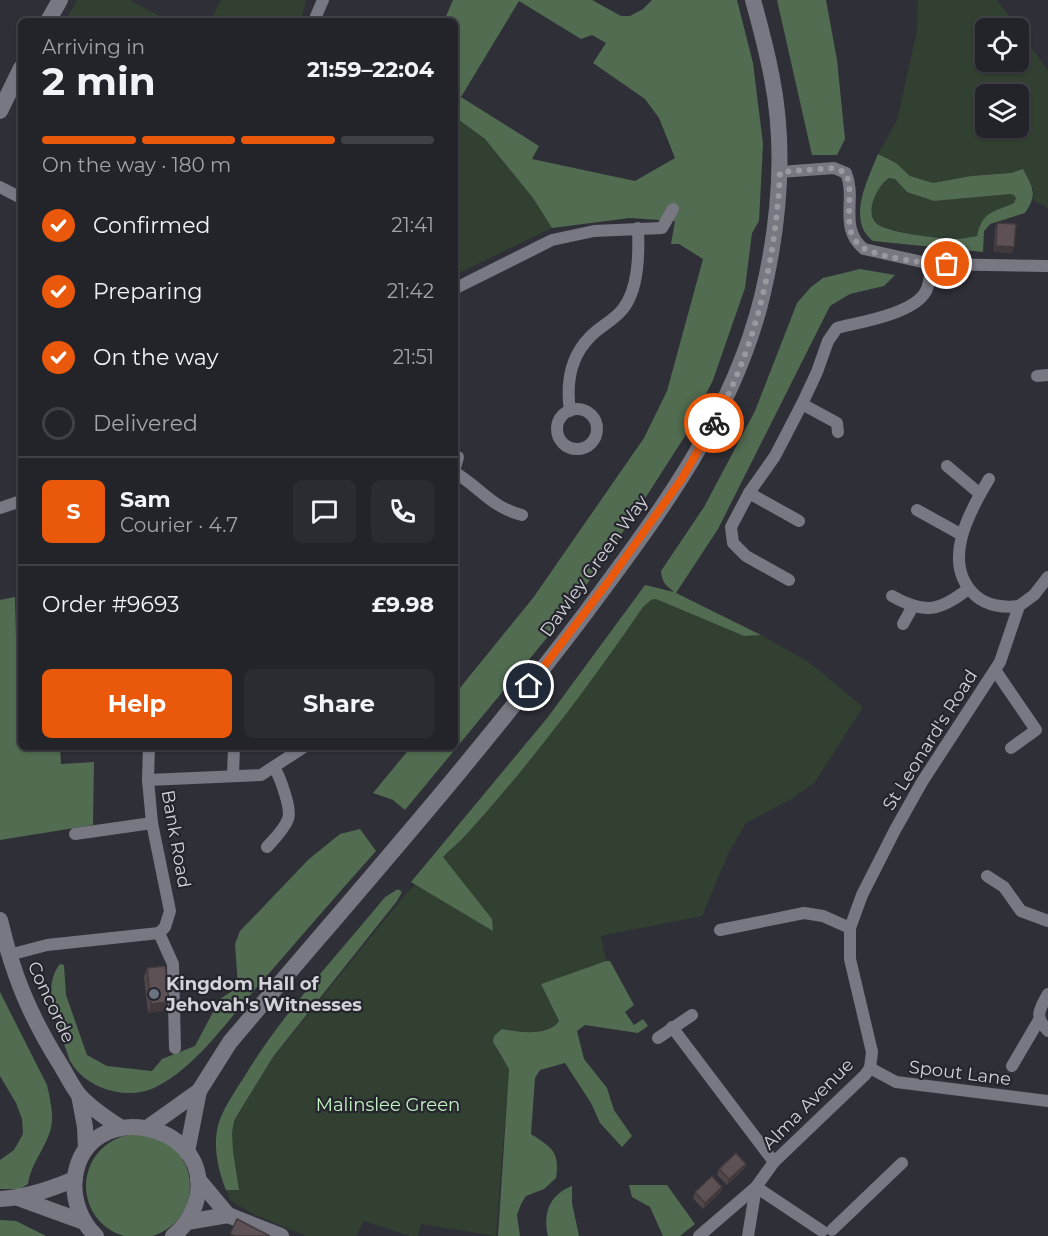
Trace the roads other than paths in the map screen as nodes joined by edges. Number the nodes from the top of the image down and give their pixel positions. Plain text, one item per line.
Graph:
1 (60, 0) edge
2 (323, 0) edge
3 (753, 0) edge
4 (50, 18) edge
5 (315, 18) edge
6 (18, 74) edge
7 (0, 111) edge
8 (780, 172) junction
9 (0, 187) edge
10 (18, 196) edge
11 (673, 209) dead end
12 (639, 228) junction
13 (931, 264) junction
14 (1048, 266) edge
15 (458, 287) edge
16 (802, 404) junction
17 (570, 411) dead end
18 (837, 432) dead end
19 (947, 466) dead end
20 (458, 474) edge
21 (989, 479) dead end
22 (749, 494) junction
23 (980, 494) junction
24 (18, 502) edge
25 (0, 508) edge
26 (918, 510) dead end
27 (522, 514) dead end
28 (799, 521) dead end
29 (962, 535) junction
30 (1048, 577) edge
31 (789, 580) dead end
32 (968, 589) junction
33 (892, 596) dead end
34 (913, 606) junction
35 (1019, 606) junction
36 (903, 624) dead end
37 (995, 670) junction
38 (1011, 748) dead end
39 (149, 750) edge
40 (234, 750) edge
41 (300, 750) edge
42 (274, 767) junction
43 (233, 776) junction
44 (148, 780) junction
45 (152, 823) junction
46 (75, 834) dead end
47 (267, 847) dead end
48 (987, 876) dead end
49 (0, 920) edge
50 (1048, 921) edge
51 (850, 928) junction
52 (720, 930) dead end
53 (159, 933) junction
54 (9, 955) junction
55 (1048, 994) edge
56 (692, 1015) dead end
57 (1039, 1020) junction
58 (672, 1027) junction
59 (1048, 1031) edge
60 (658, 1038) dead end
61 (175, 1048) dead end
62 (1012, 1066) dead end
63 (870, 1068) junction
64 (199, 1091) junction
65 (79, 1095) junction
66 (1048, 1101) edge
67 (120, 1127) junction
68 (147, 1128) junction
69 (86, 1149) junction
70 (188, 1152) junction
71 (774, 1162) junction
72 (902, 1163) dead end
73 (75, 1179) junction
74 (198, 1179) junction
75 (756, 1187) junction
76 (18, 1198) junction
77 (0, 1199) edge
78 (228, 1215) junction
79 (84, 1222) junction
80 (187, 1222) junction
81 (827, 1233) edge
82 (96, 1236) edge
83 (173, 1236) edge
84 (281, 1236) edge
85 (699, 1236) edge
86 (748, 1236) edge

1 - 4 main road
2 - 5 street
3 - 8 main road, Dawley Green Way
6 - 7 main road
8 - 13 street
8 - 64 main road, Dawley Green Way
9 - 10 street
11 - 12 street
12 - 15 street
12 - 17 street
13 - 14 street
13 - 16 street
16 - 18 street
16 - 22 street
19 - 23 street
20 - 27 street
21 - 23 street
22 - 28 street
22 - 31 street
23 - 29 street
24 - 25 street
26 - 29 street
29 - 32 street
30 - 35 street, St Leonard's Road
32 - 34 street
32 - 35 street
33 - 34 street
34 - 36 street
35 - 37 street, St Leonard's Road
37 - 38 street
37 - 51 street, St Leonard's Road
39 - 44 street, Bank Road
40 - 43 street
41 - 42 street
42 - 43 street
42 - 47 street
43 - 44 street
44 - 45 street, Bank Road
45 - 46 street
45 - 53 street, Bank Road
48 - 50 street
49 - 54 main road, Concorde
51 - 52 street
51 - 63 street, Alma Avenue
53 - 54 street
53 - 61 street
54 - 65 main road, Concorde
55 - 57 street
56 - 58 street
57 - 59 street
57 - 62 street
58 - 60 street
58 - 71 street
63 - 66 street, Spout Lane
63 - 71 street, Alma Avenue
64 - 68 main road, Dawley Green Way
64 - 70 main road, Dawley Green Way
65 - 67 main road, Concorde
65 - 69 main road, Concorde
67 - 68 main road
67 - 69 main road
68 - 70 main road
69 - 73 main road
70 - 74 main road
71 - 75 street, Alma Avenue
72 - 81 street
73 - 76 main road
73 - 79 main road
74 - 78 main road
74 - 80 main road
75 - 81 street
75 - 85 street, Alma Avenue
75 - 86 street, Alma Avenue
76 - 77 main road
76 - 79 main road
78 - 80 main road
78 - 84 main road
79 - 82 main road
80 - 83 main road

